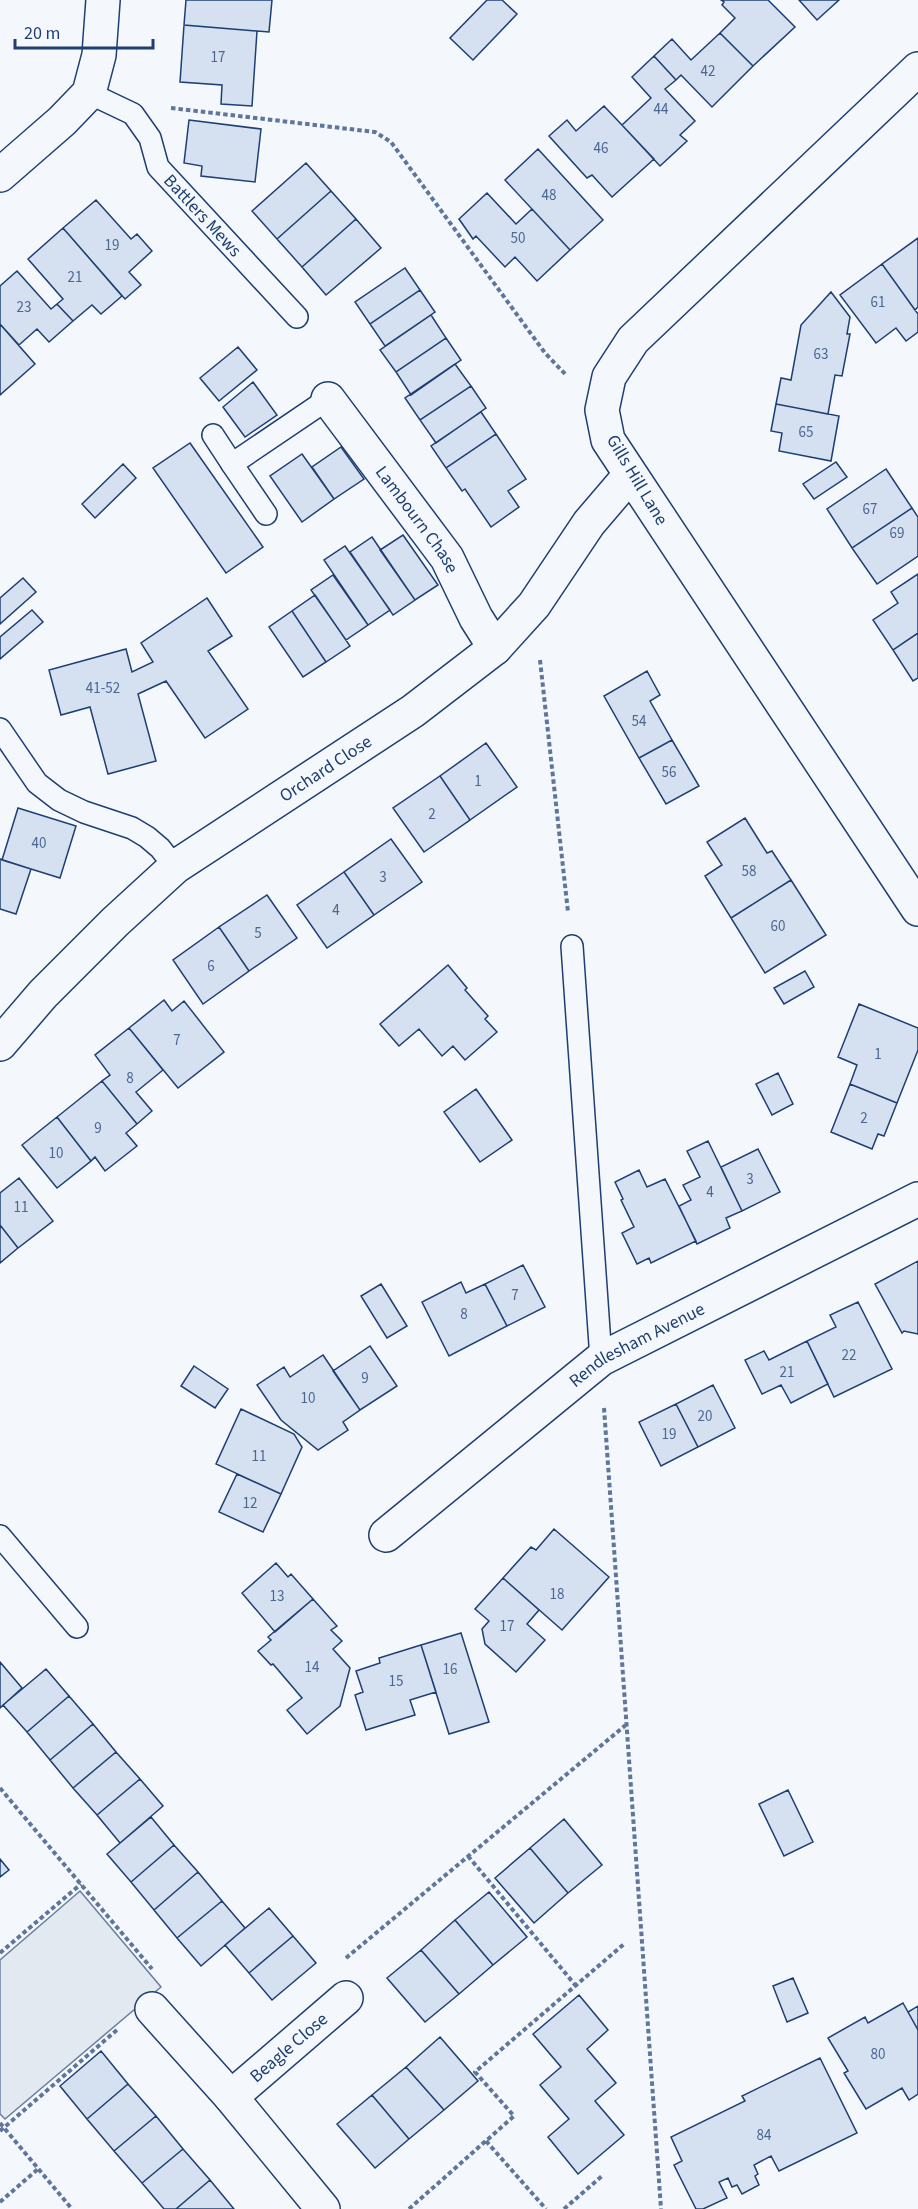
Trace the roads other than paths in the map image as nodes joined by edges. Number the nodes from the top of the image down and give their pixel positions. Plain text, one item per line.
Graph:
1 (103, 0) edge
2 (918, 69) edge
3 (89, 93) junction
4 (0, 175) edge
5 (297, 317) dead end
6 (328, 399) joint
7 (213, 435) dead end
8 (232, 464) junction
9 (630, 475) junction
10 (266, 514) dead end
11 (495, 648) junction
12 (0, 729) edge
13 (176, 867) junction
14 (918, 909) edge
15 (572, 946) road end
16 (0, 1044) edge
17 (918, 1199) edge
18 (601, 1359) junction
19 (386, 1535) dead end
20 (0, 1536) edge
21 (77, 1627) dead end
22 (346, 1998) road end
23 (152, 2009) road end
24 (231, 2097) junction
25 (323, 2209) edge

1 - 3 street
2 - 9 street, Gills Hill Lane
3 - 4 street
3 - 5 lane, Battlers Mews
6 - 8 lane
6 - 11 street, Lambourn Chase
7 - 8 lane
8 - 10 lane
9 - 11 street, Orchard Close
9 - 14 street, Gills Hill Lane
11 - 13 street, Orchard Close
12 - 13 lane
13 - 16 street, Orchard Close
15 - 18 lane
17 - 18 street, Rendlesham Avenue
18 - 19 street, Rendlesham Avenue
20 - 21 lane
22 - 24 street, Beagle Close
23 - 24 street
24 - 25 street

